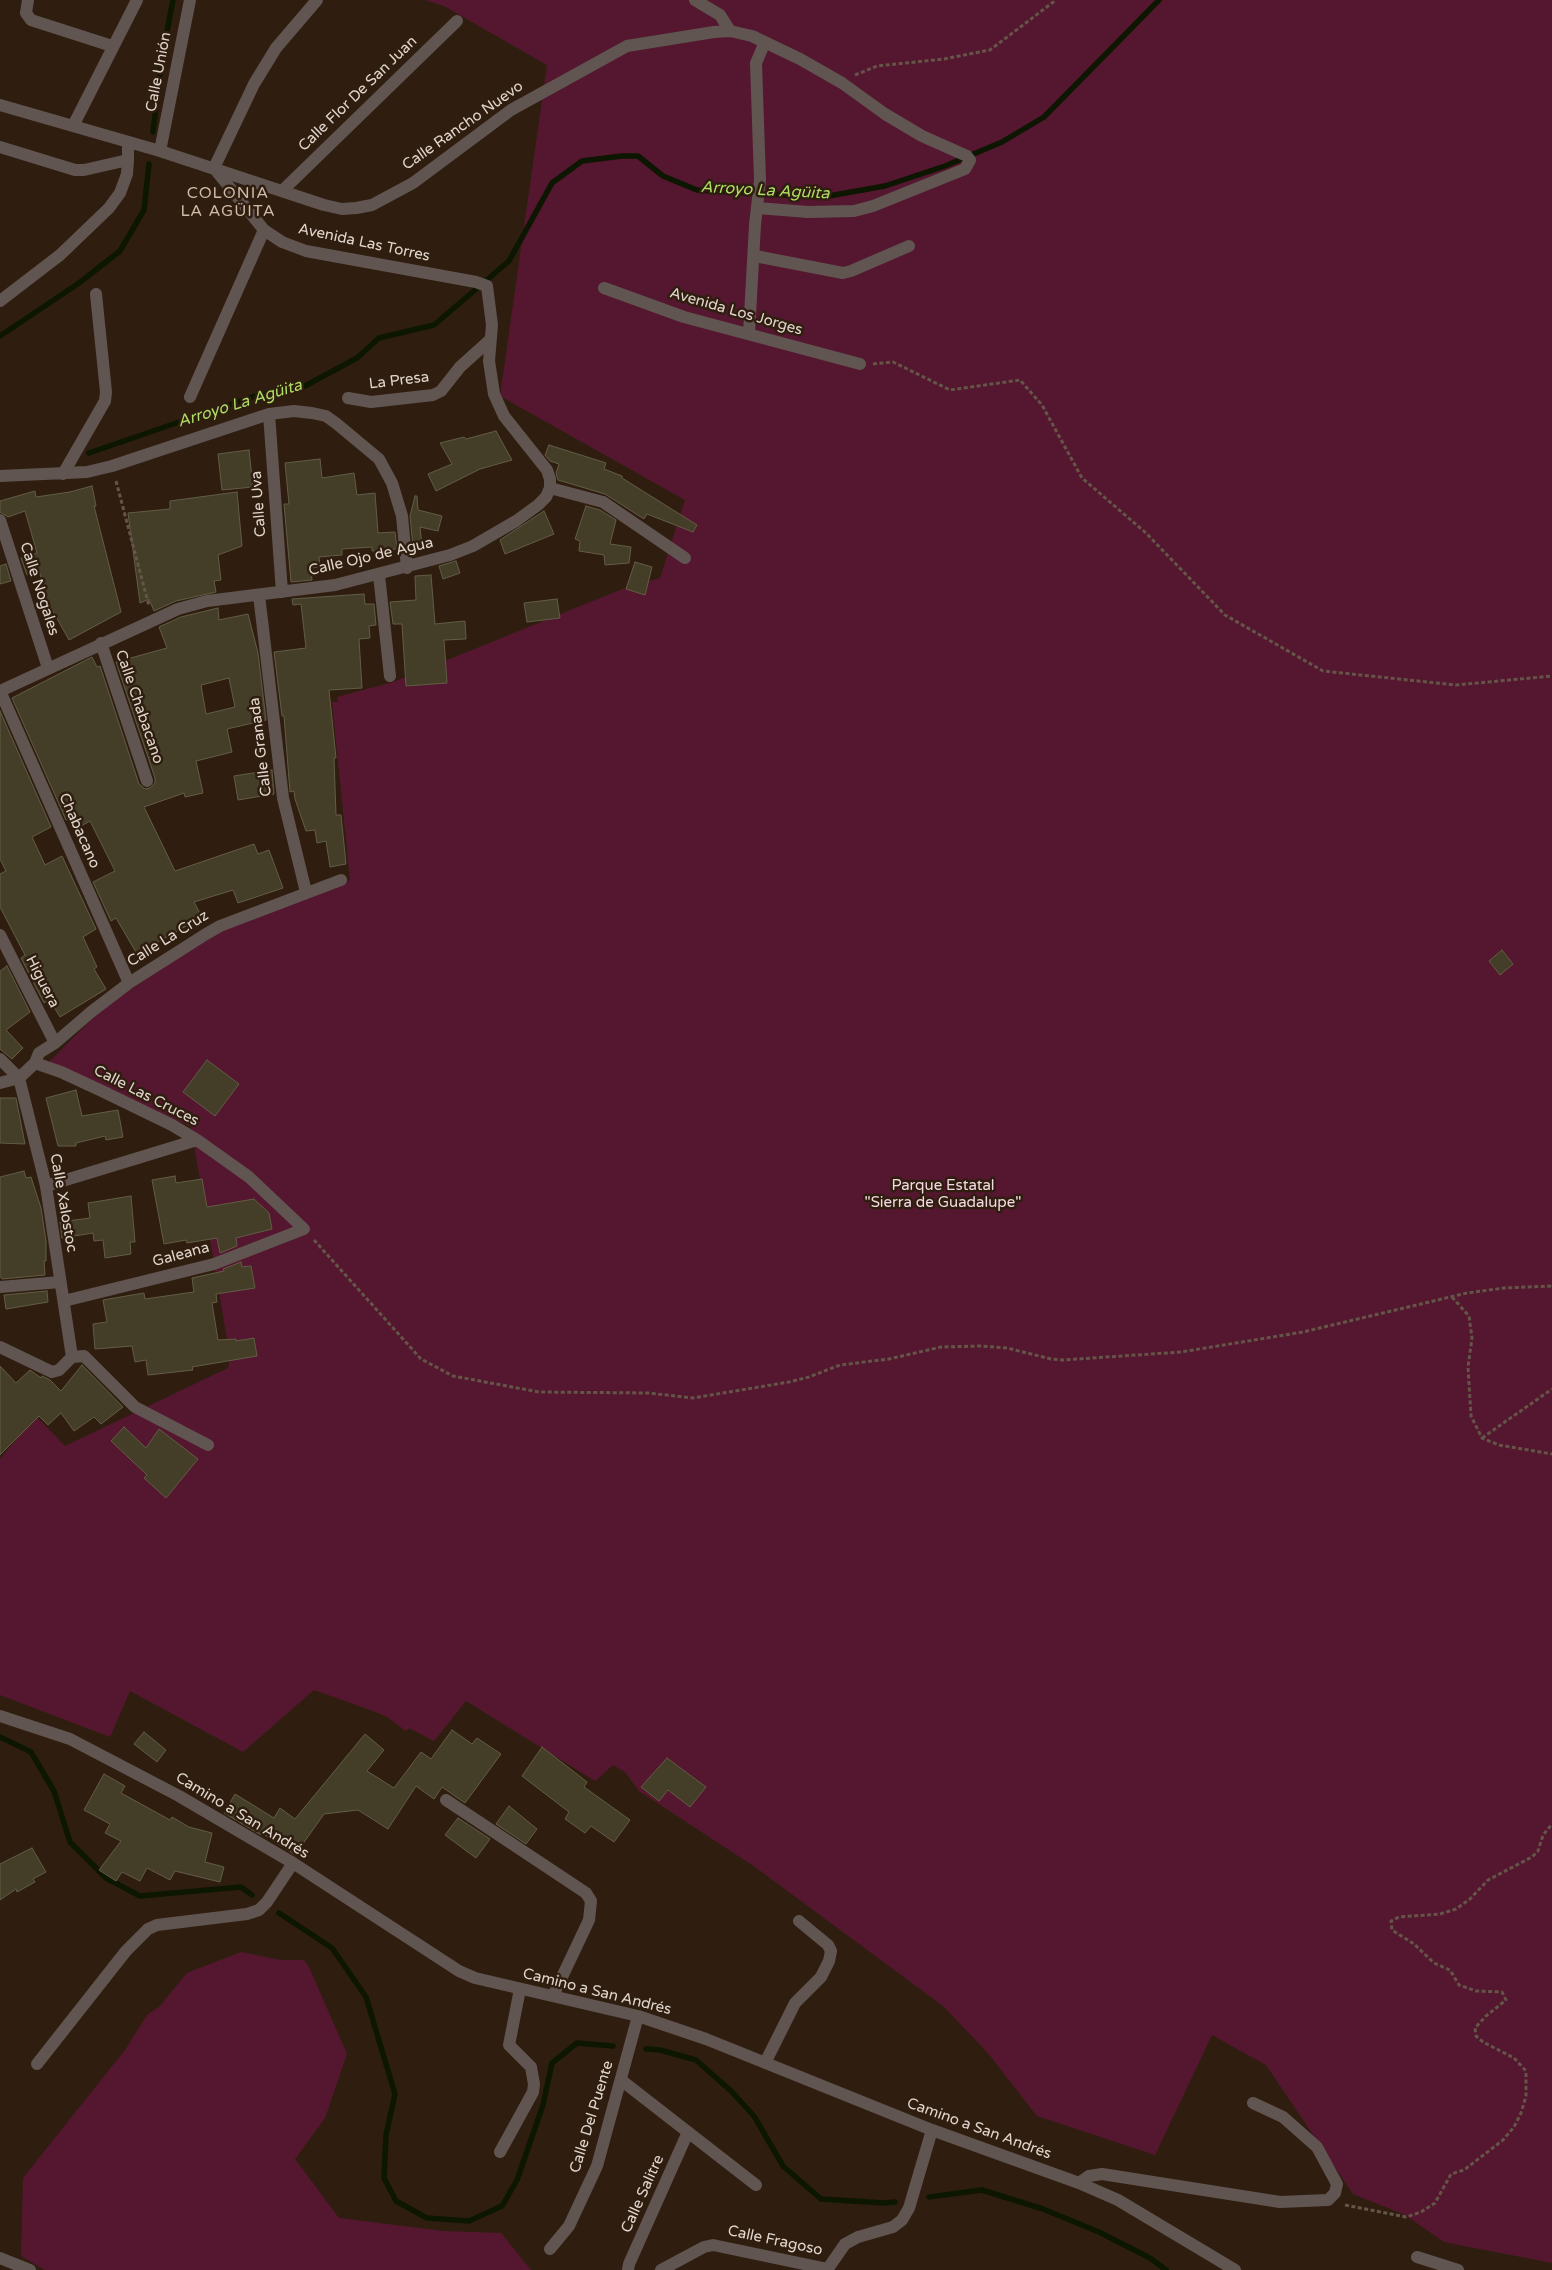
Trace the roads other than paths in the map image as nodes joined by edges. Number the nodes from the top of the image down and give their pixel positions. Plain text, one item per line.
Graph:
1 (28, 0) edge
2 (137, 0) edge
3 (190, 0) edge
4 (317, 0) edge
5 (696, 0) edge
6 (457, 20) dead end
7 (730, 31) junction
8 (765, 42) junction
9 (112, 46) junction
10 (0, 105) edge
11 (73, 126) junction
12 (128, 142) junction
13 (0, 147) edge
14 (160, 151) junction
15 (128, 160) junction
16 (214, 168) junction
17 (282, 191) junction
18 (757, 208) junction
19 (264, 230) junction
20 (909, 246) dead end
21 (754, 256) junction
22 (604, 288) dead end
23 (96, 294) dead end
24 (0, 301) edge
25 (750, 333) junction
26 (491, 339) junction
27 (860, 364) road end
28 (190, 397) dead end
29 (348, 398) dead end
30 (269, 414) junction
31 (63, 474) junction
32 (0, 476) edge
33 (550, 488) junction
34 (0, 520) edge
35 (685, 558) dead end
36 (407, 568) junction
37 (379, 575) junction
38 (282, 592) junction
39 (260, 595) junction
40 (101, 643) junction
41 (48, 668) junction
42 (390, 676) dead end
43 (0, 691) edge
44 (147, 781) dead end
45 (341, 880) dead end
46 (306, 892) junction
47 (0, 935) edge
48 (129, 983) junction
49 (55, 1043) junction
50 (0, 1059) edge
51 (35, 1063) junction
52 (19, 1078) junction
53 (0, 1083) edge
54 (197, 1140) junction
55 (46, 1186) junction
56 (304, 1229) joint
57 (60, 1282) junction
58 (0, 1287) edge
59 (64, 1301) junction
60 (0, 1347) edge
61 (72, 1357) junction
62 (208, 1445) dead end
63 (0, 1716) edge
64 (446, 1800) dead end
65 (293, 1863) junction
66 (799, 1921) dead end
67 (520, 1989) junction
68 (553, 1996) junction
69 (638, 2016) junction
70 (765, 2063) junction
71 (37, 2064) dead end
72 (621, 2080) junction
73 (1253, 2103) dead end
74 (932, 2130) junction
75 (688, 2132) junction
76 (500, 2152) dead end
77 (1079, 2183) junction
78 (756, 2184) dead end
79 (550, 2249) dead end
80 (1417, 2257) dead end
81 (0, 2258) edge
82 (828, 2269) edge
83 (30, 2270) edge
84 (628, 2270) edge
85 (661, 2270) edge
86 (1235, 2270) edge
87 (1458, 2270) edge

1 - 9 street
2 - 9 street
3 - 14 street, Calle Unión
4 - 16 street
5 - 7 street
6 - 17 street, Calle Flor De San Juan
7 - 8 street, Calle Rancho Nuevo
7 - 17 street, Calle Rancho Nuevo
8 - 18 street
8 - 18 street, Calle Rancho Nuevo
9 - 11 street
10 - 11 street
11 - 12 street
12 - 14 street
12 - 15 street
13 - 15 street
14 - 16 street
15 - 24 street
16 - 17 street, Calle Rancho Nuevo
16 - 19 street, Avenida Las Torres
18 - 21 street
19 - 26 street, Avenida Las Torres
19 - 28 street
20 - 21 street
21 - 25 street
22 - 25 street, Avenida Los Jorges
23 - 31 street
25 - 27 street, Avenida Los Jorges
26 - 29 street, La Presa
26 - 33 street
30 - 31 street
30 - 36 street
30 - 38 street, Calle Uva
31 - 32 street
33 - 35 street
33 - 36 street, Calle Ojo de Agua
34 - 41 street, Calle Nogales
36 - 37 street, Calle Ojo de Agua
37 - 38 street, Calle Ojo de Agua
37 - 42 street
38 - 39 street, Calle Ojo de Agua
39 - 40 street, Calle Ojo de Agua
39 - 46 street, Calle Granada
40 - 41 street, Calle Ojo de Agua
40 - 44 street, Calle Chabacano
41 - 43 street, Calle Ojo de Agua
43 - 48 street, Chabacano
45 - 46 street, Calle La Cruz
46 - 48 street, Calle La Cruz
47 - 49 street, Higuera
48 - 49 street, Calle La Cruz
49 - 51 street, Calle La Cruz
50 - 52 street
51 - 52 street
51 - 54 street, Calle Las Cruces
52 - 53 street
52 - 55 street, Calle Xalostoc
54 - 55 street
54 - 56 street, Calle Las Cruces
55 - 57 street, Calle Xalostoc
56 - 59 street, Galeana
57 - 58 street
57 - 59 street, Calle Xalostoc
59 - 61 street, Calle Xalostoc
60 - 61 street
61 - 62 street
63 - 65 street, Camino a San Andrés
64 - 68 street
65 - 67 street, Camino a San Andrés
65 - 71 street
66 - 70 street
67 - 68 street, Camino a San Andrés
67 - 76 street
68 - 69 street, Camino a San Andrés
69 - 70 street, Camino a San Andrés
69 - 72 street, Calle Del Puente
70 - 74 street, Camino a San Andrés
72 - 75 street
72 - 79 street, Calle Del Puente
73 - 77 street
74 - 77 street, Camino a San Andrés
74 - 82 street
75 - 78 street
75 - 84 street, Calle Salitre
77 - 86 street, Camino a San Andrés
80 - 87 street
81 - 83 street
82 - 85 street, Calle Fragoso

